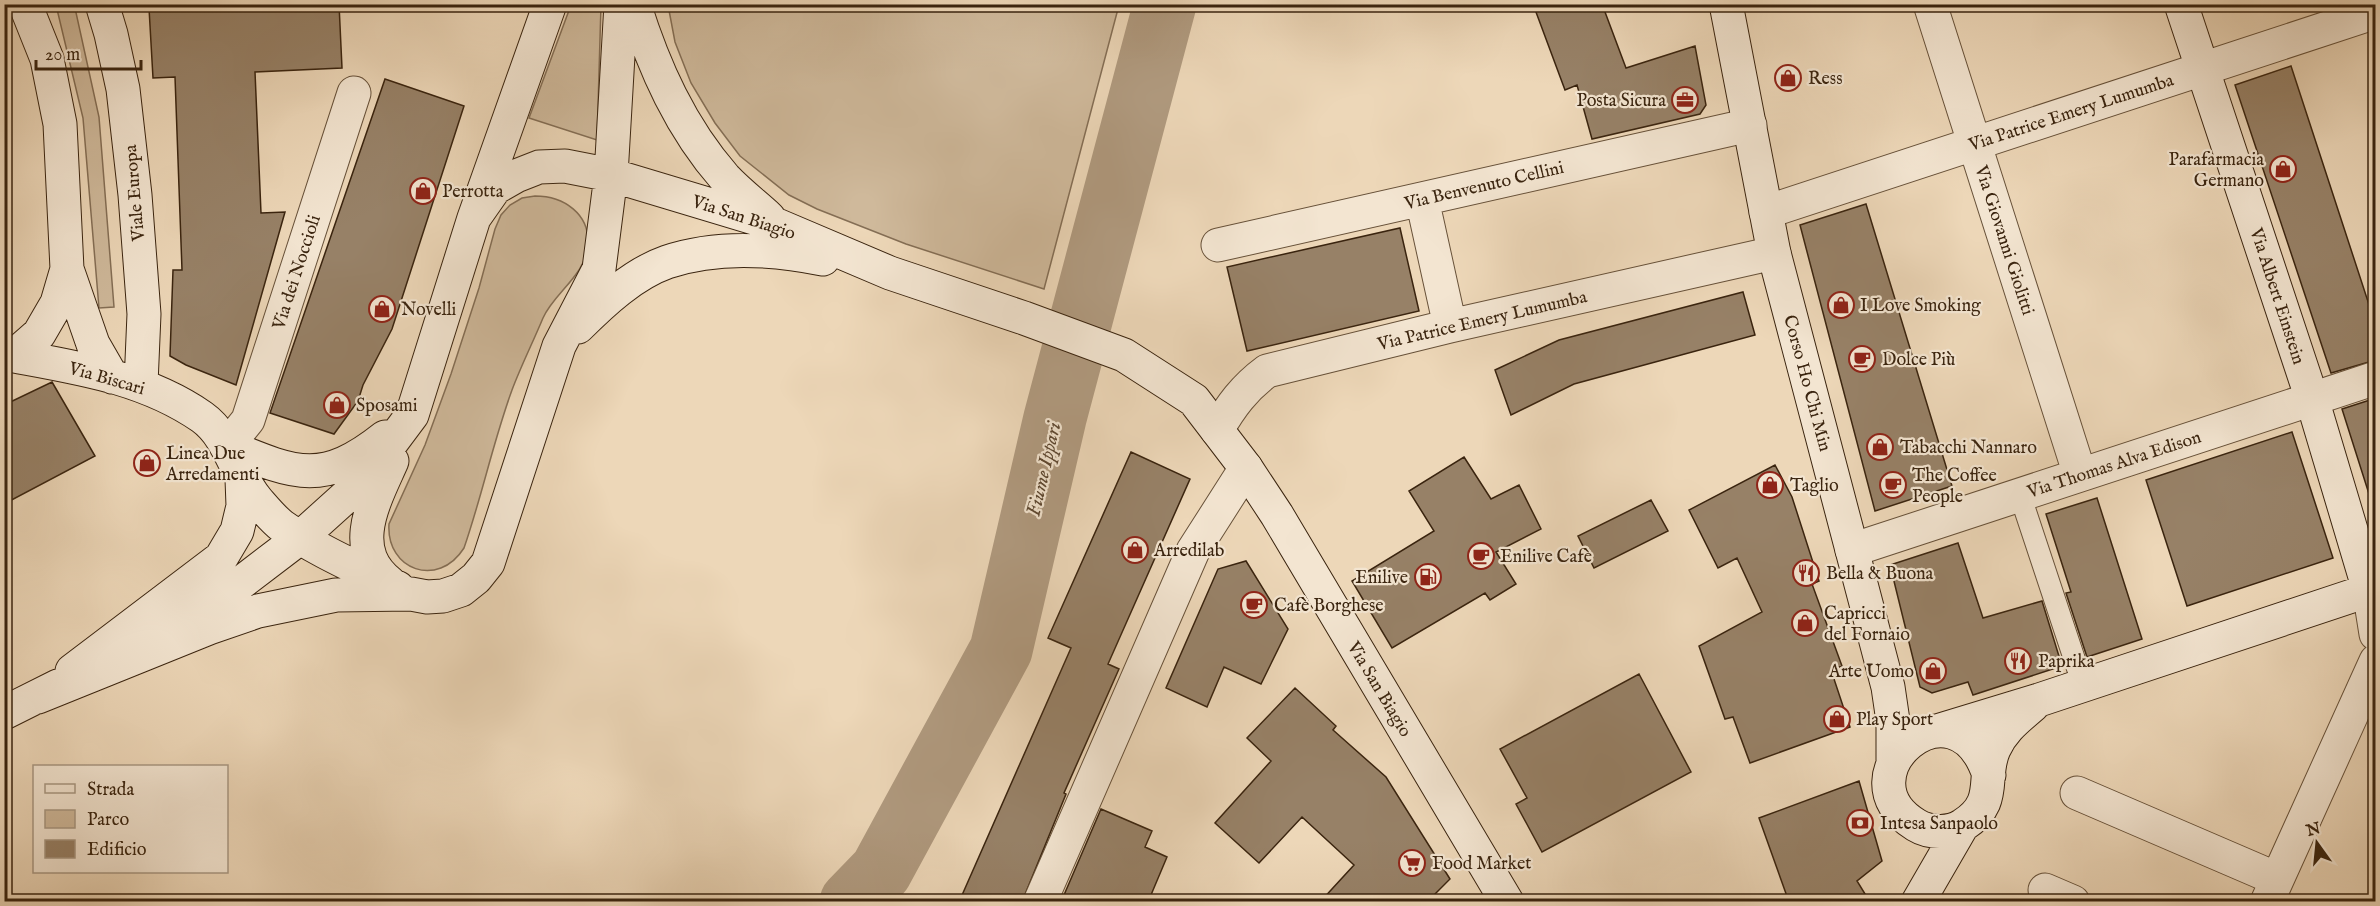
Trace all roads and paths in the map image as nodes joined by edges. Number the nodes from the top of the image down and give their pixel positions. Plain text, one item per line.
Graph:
1 (25, 4) edge
2 (102, 4) edge
3 (550, 4) edge
4 (621, 4) edge
5 (634, 4) edge
6 (1726, 4) edge
7 (1929, 4) edge
8 (2181, 4) edge
9 (2376, 12) edge
10 (2202, 69) junction
11 (354, 93) dead end
12 (1750, 126) junction
13 (1974, 144) junction
14 (611, 175) junction
15 (1422, 199) junction
16 (1766, 212) junction
17 (474, 218) junction
18 (777, 225) junction
19 (1218, 245) dead end
20 (1774, 253) junction
21 (67, 269) junction
22 (890, 273) junction
23 (1450, 326) junction
24 (559, 346) junction
25 (9, 355) edge
26 (2376, 378) edge
27 (127, 381) junction
28 (2312, 399) junction
29 (412, 415) junction
30 (1217, 430) junction
31 (227, 446) junction
32 (1246, 468) junction
33 (2080, 475) junction
34 (242, 479) junction
35 (2020, 495) junction
36 (301, 537) junction
37 (1852, 549) junction
38 (2372, 589) edge
39 (404, 591) junction
40 (2376, 634) edge
41 (2376, 662) edge
42 (2083, 686) junction
43 (38, 697) junction
44 (2039, 700) junction
45 (4, 714) edge
46 (1937, 731) junction
47 (1893, 760) junction
48 (1989, 775) junction
49 (2077, 793) dead end
50 (1904, 818) junction
51 (1962, 826) junction
52 (2272, 890) edge
53 (1929, 891) edge
54 (1040, 902) edge
55 (1507, 902) edge

1 - 21 main road
2 - 27 main road, Viale Europa
3 - 17 main road
4 - 14 main road
5 - 18 main road
6 - 12 main road, Corso Ho Chi Min
7 - 13 main road, Via Giovanni Giolitti
8 - 10 main road, Via Albert Einstein
9 - 10 main road, Via Patrice Emery Lumumba
10 - 13 main road, Via Patrice Emery Lumumba
10 - 28 main road, Via Albert Einstein
11 - 31 main road, Via dei Noccioli
12 - 15 main road, Via Benvenuto Cellini
12 - 16 main road, Corso Ho Chi Min
13 - 16 main road, Via Patrice Emery Lumumba
13 - 33 main road, Via Giovanni Giolitti
14 - 17 main road, Via San Biagio
14 - 18 main road, Via San Biagio
14 - 24 main road
15 - 19 main road, Via Benvenuto Cellini
15 - 23 main road
16 - 20 main road, Corso Ho Chi Min
17 - 29 main road
18 - 22 main road, Via San Biagio
20 - 23 main road, Via Patrice Emery Lumumba
20 - 37 main road, Corso Ho Chi Min
21 - 25 main road
21 - 27 main road
22 - 24 main road
22 - 30 main road, Via San Biagio
23 - 30 main road, Via Patrice Emery Lumumba
24 - 39 main road
25 - 27 main road, Via Biscari
26 - 28 main road, Via Thomas Alva Edison
27 - 31 main road, Via Biscari
28 - 33 main road, Via Thomas Alva Edison
28 - 38 main road, Via Albert Einstein
29 - 31 main road
29 - 36 main road
29 - 39 main road
30 - 32 main road, Via San Biagio
31 - 34 main road
32 - 54 main road
32 - 55 main road, Via San Biagio
33 - 35 main road, Via Thomas Alva Edison
34 - 36 main road
34 - 43 main road
35 - 37 main road, Via Thomas Alva Edison
35 - 42 lane
36 - 39 main road
36 - 43 main road
37 - 47 main road, Corso Ho Chi Min
38 - 40 main road, Via Albert Einstein
38 - 42 main road
39 - 43 main road
41 - 52 main road
42 - 44 main road
43 - 45 main road
44 - 46 main road
44 - 48 main road
46 - 47 main road
46 - 48 main road
47 - 50 main road
48 - 51 main road
49 - 52 main road
50 - 51 main road
50 - 53 main road
51 - 53 main road

